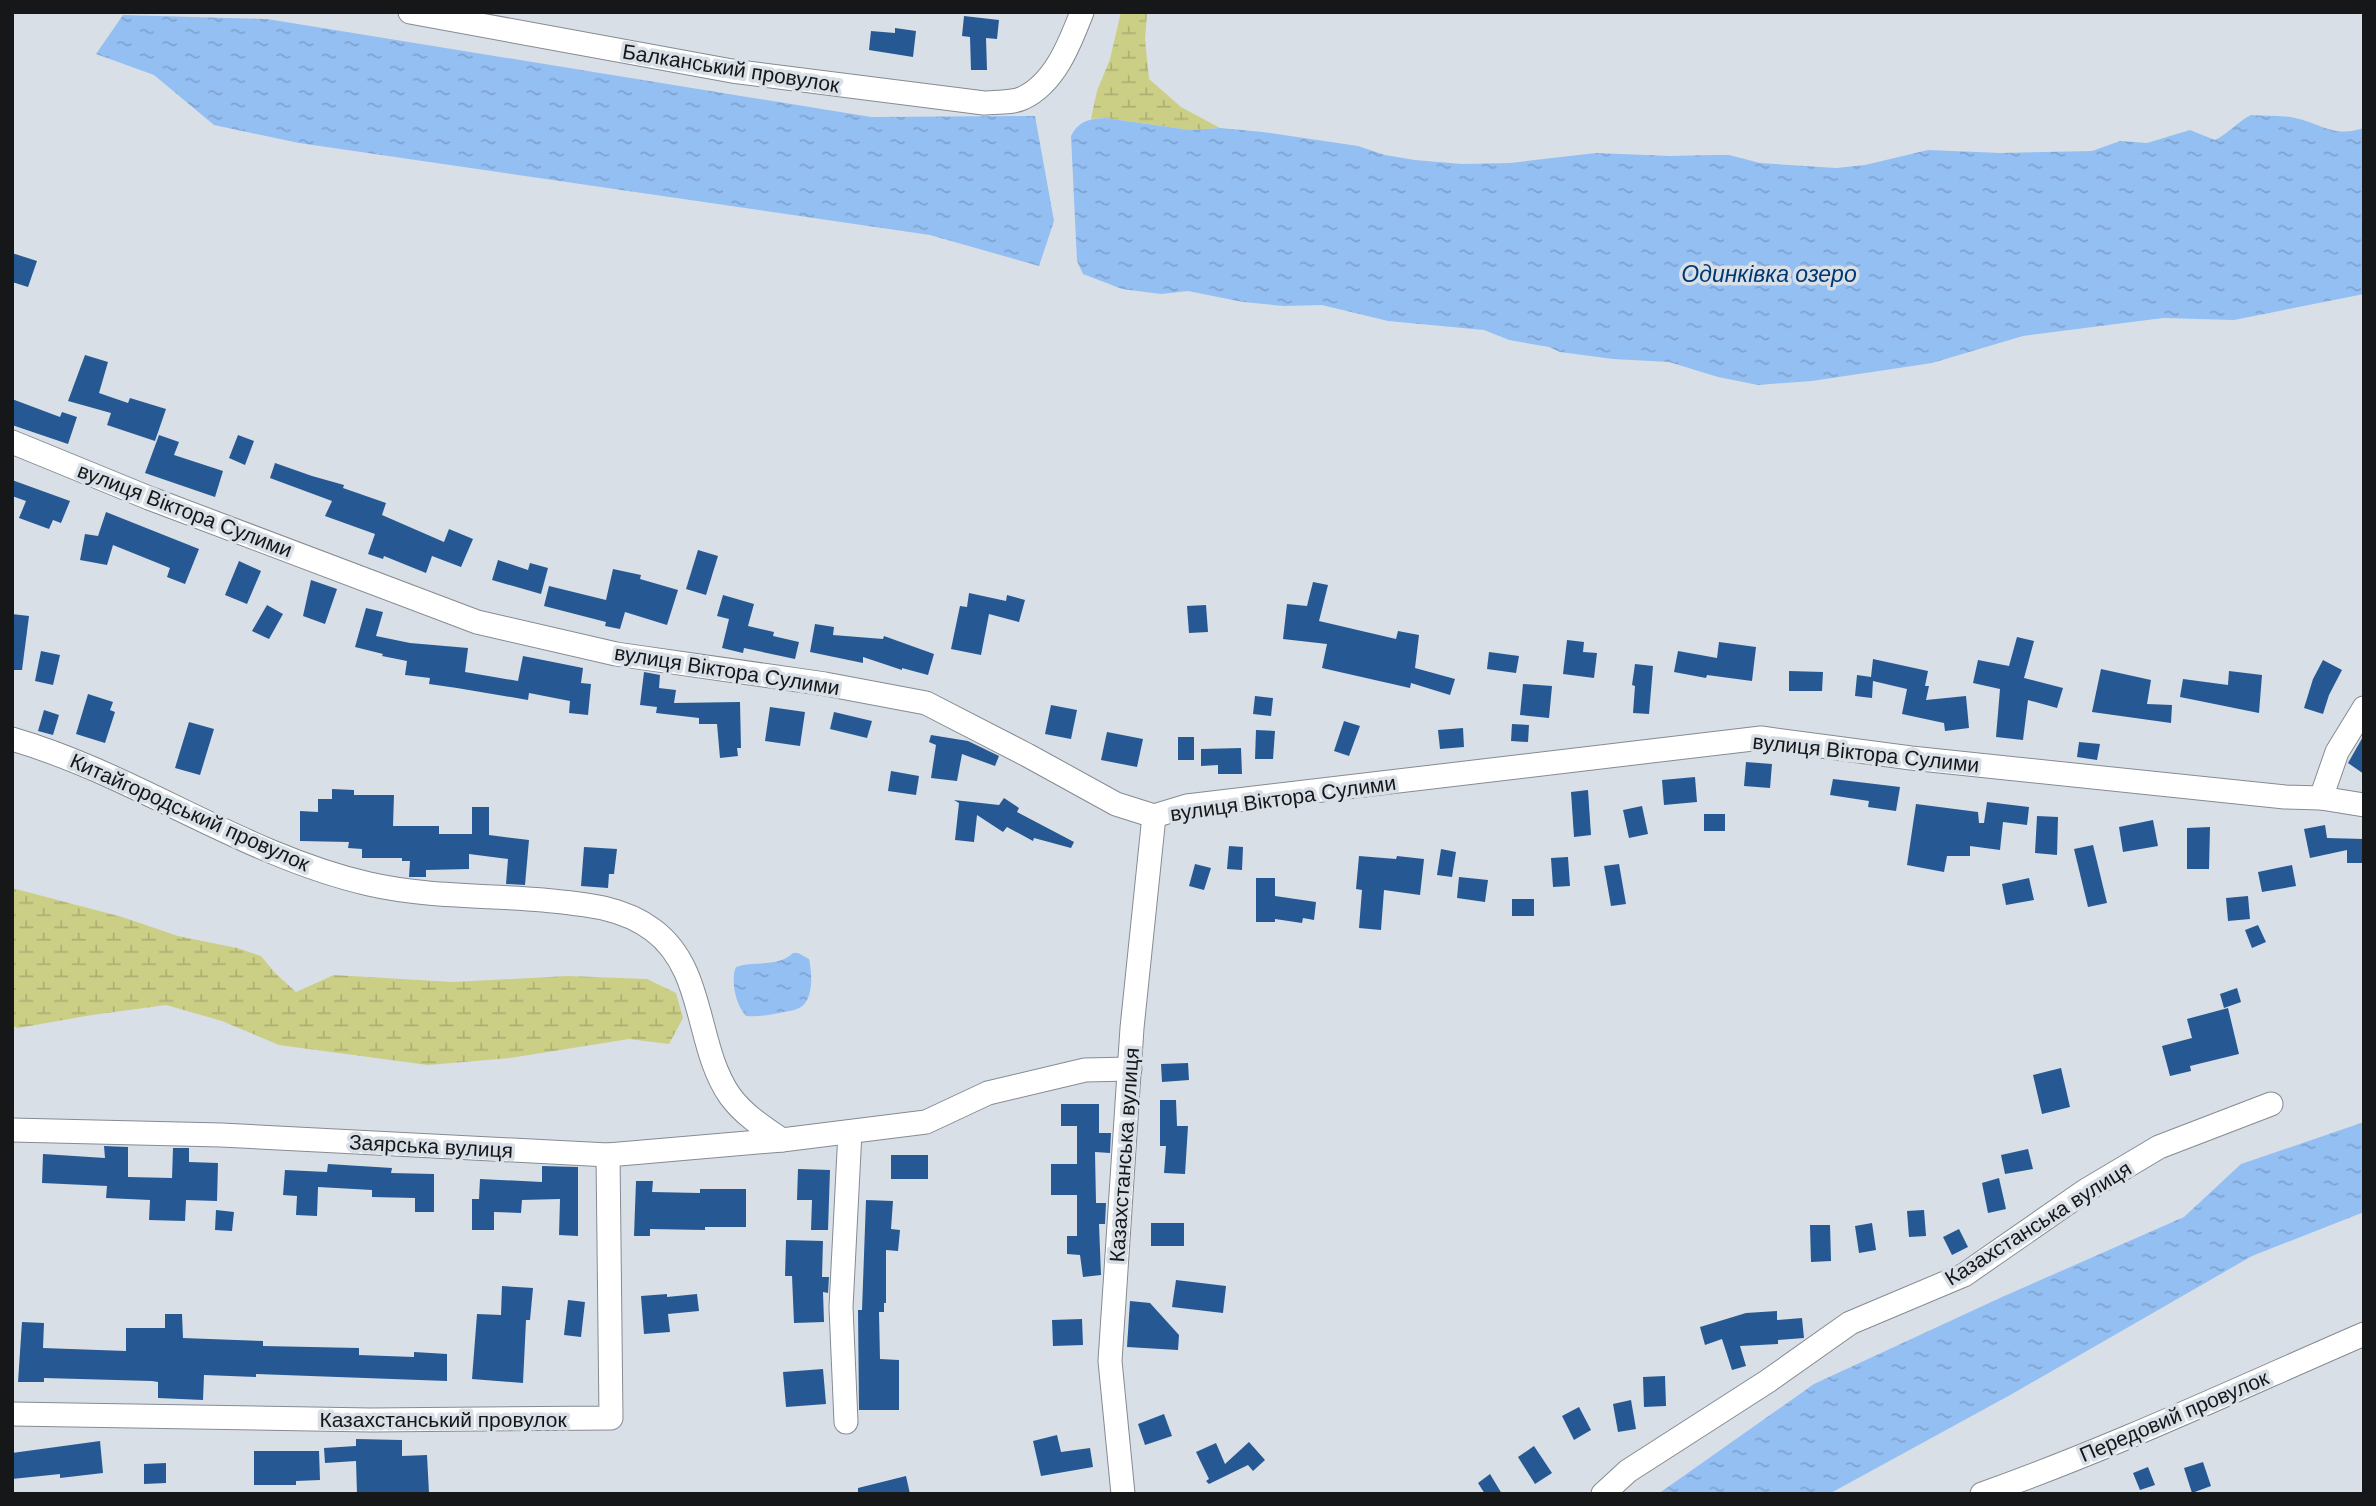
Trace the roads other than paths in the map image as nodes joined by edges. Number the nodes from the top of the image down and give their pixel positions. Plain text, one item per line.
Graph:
1 (410, 12) edge
2 (1082, 12) edge
3 (12, 442) edge
4 (2364, 708) edge
5 (12, 739) edge
6 (2321, 798) junction
7 (2364, 805) edge
8 (1154, 816) junction
9 (1130, 1069) junction
10 (2271, 1104) dead end
11 (12, 1130) edge
12 (850, 1132) junction
13 (782, 1140) junction
14 (608, 1155) junction
15 (2364, 1334) edge
16 (12, 1413) edge
17 (846, 1422) dead end
18 (1123, 1494) edge
19 (1603, 1494) edge
20 (1982, 1494) edge

1 - 2 street, Балканський провулок
3 - 8 street, вулиця Віктора Сулими
4 - 6 street
5 - 13 street, Китайгородський провулок
6 - 7 street, вулиця Віктора Сулими
6 - 8 street, вулиця Віктора Сулими
8 - 9 street, Казахстанська вулиця
9 - 12 street, Заярська вулиця
9 - 18 street, Казахстанська вулиця
10 - 19 street, Казахстанська вулиця
11 - 14 street, Заярська вулиця
12 - 13 street, Заярська вулиця
12 - 17 street
13 - 14 street, Заярська вулиця
14 - 16 street, Казахстанський провулок
15 - 20 street, Передовий провулок

